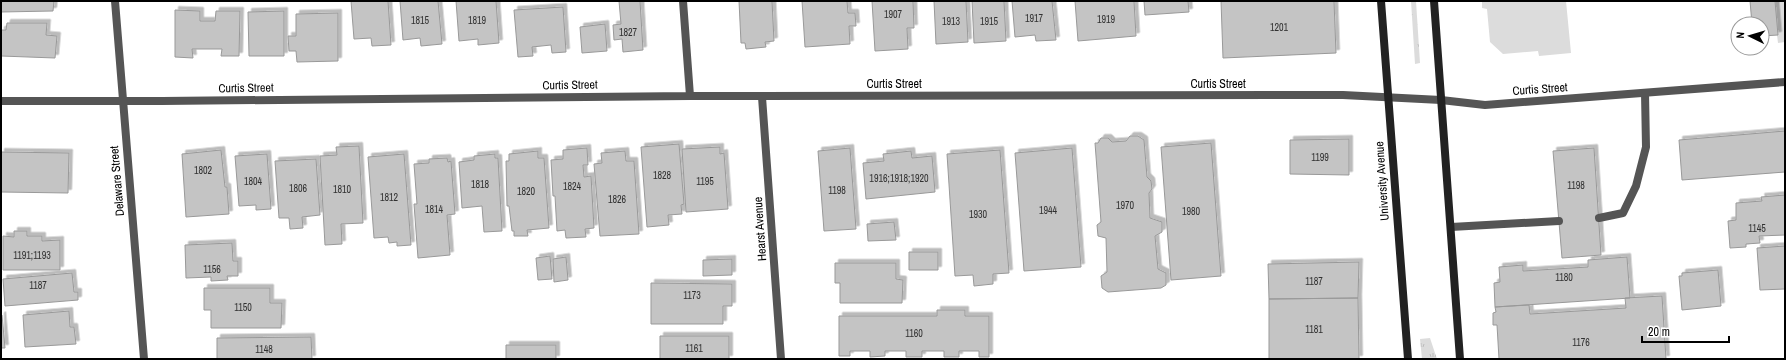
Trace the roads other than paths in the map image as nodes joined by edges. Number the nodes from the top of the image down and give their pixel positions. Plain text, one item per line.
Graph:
1 (115, 1) edge
2 (683, 1) edge
3 (1381, 1) edge
4 (1434, 1) edge
5 (1785, 82) edge
6 (1645, 93) junction
7 (690, 96) junction
8 (1388, 96) junction
9 (762, 97) junction
10 (1442, 100) junction
11 (1, 101) edge
12 (122, 101) junction
13 (1599, 218) dead end
14 (1559, 221) dead end
15 (1451, 228) junction
16 (144, 359) edge
17 (781, 359) edge
18 (1408, 359) edge
19 (1460, 359) edge

1 - 12 street, Delaware Street
2 - 7 street
3 - 8 main road, University Avenue
4 - 10 main road
5 - 6 street, Curtis Street
6 - 10 street, Curtis Street
6 - 13 street
7 - 9 street, Curtis Street
7 - 12 street, Curtis Street
8 - 9 street, Curtis Street
8 - 10 street, Curtis Street
8 - 18 main road, University Avenue
9 - 17 street, Hearst Avenue
10 - 15 main road
11 - 12 street, Curtis Street
12 - 16 street, Delaware Street
14 - 15 street
15 - 19 main road

